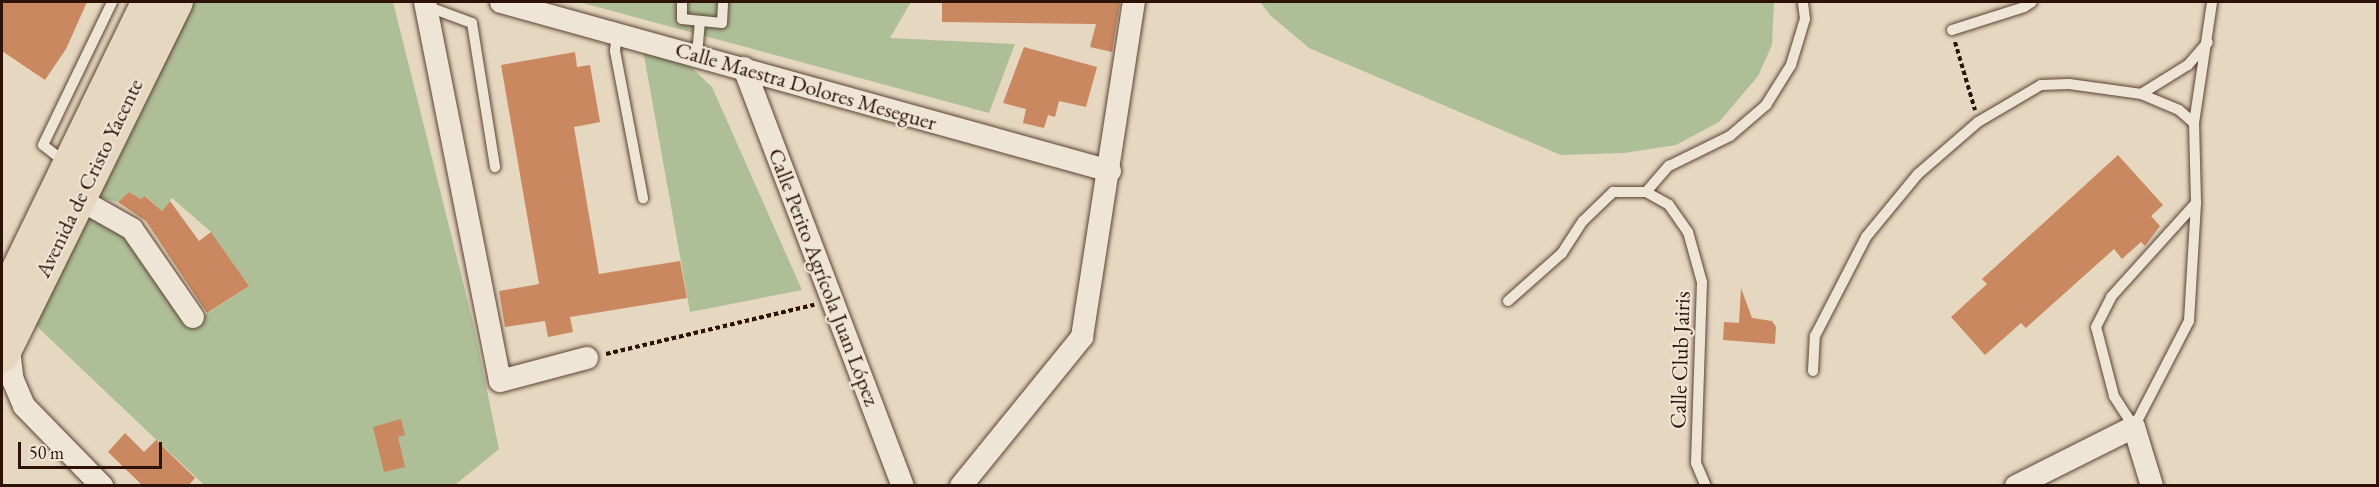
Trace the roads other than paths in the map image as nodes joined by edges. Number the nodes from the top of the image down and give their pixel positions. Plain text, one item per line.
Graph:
1 (112, 2) edge
2 (147, 2) edge
3 (176, 2) edge
4 (501, 2) edge
5 (682, 2) edge
6 (723, 2) edge
7 (1134, 2) edge
8 (1803, 2) edge
9 (2032, 2) edge
10 (2212, 2) edge
11 (425, 4) edge
12 (700, 22) junction
13 (1952, 30) road end
14 (617, 33) junction
15 (2208, 42) junction
16 (697, 55) junction
17 (744, 68) junction
18 (2141, 94) junction
19 (2194, 123) junction
20 (68, 165) junction
21 (495, 167) dead end
22 (1110, 171) junction
23 (1646, 192) junction
24 (643, 198) dead end
25 (79, 199) junction
26 (2196, 203) junction
27 (2, 301) edge
28 (1508, 301) dead end
29 (193, 317) dead end
30 (5, 349) edge
31 (587, 358) road end
32 (1813, 371) dead end
33 (2, 403) edge
34 (24, 406) junction
35 (2134, 427) junction
36 (102, 486) edge
37 (903, 486) edge
38 (961, 486) edge
39 (1706, 486) edge
40 (2016, 486) edge
41 (2152, 486) edge

1 - 20 lane
2 - 20 main road, Avenida de Cristo Yacente
3 - 25 main road, Avenida de Cristo Yacente
4 - 14 street, Calle Maestra Dolores Meseguer
5 - 12 lane
6 - 12 lane
7 - 22 street
8 - 23 lane
9 - 13 lane
10 - 15 lane
11 - 21 lane
11 - 31 street
12 - 16 lane
14 - 16 street, Calle Maestra Dolores Meseguer
14 - 24 lane
15 - 18 lane
15 - 19 lane
16 - 17 street, Calle Maestra Dolores Meseguer
17 - 22 street, Calle Maestra Dolores Meseguer
17 - 37 street, Calle Perito Agrícola Juan López
18 - 19 lane
18 - 32 lane
19 - 26 lane
20 - 27 main road, Avenida de Cristo Yacente
22 - 38 street
23 - 28 lane
23 - 39 lane, Calle Club Jairis
25 - 29 street
25 - 30 main road, Avenida de Cristo Yacente
26 - 35 lane
26 - 35 lane
30 - 34 street
33 - 34 street
34 - 36 street
35 - 40 street
35 - 41 street

